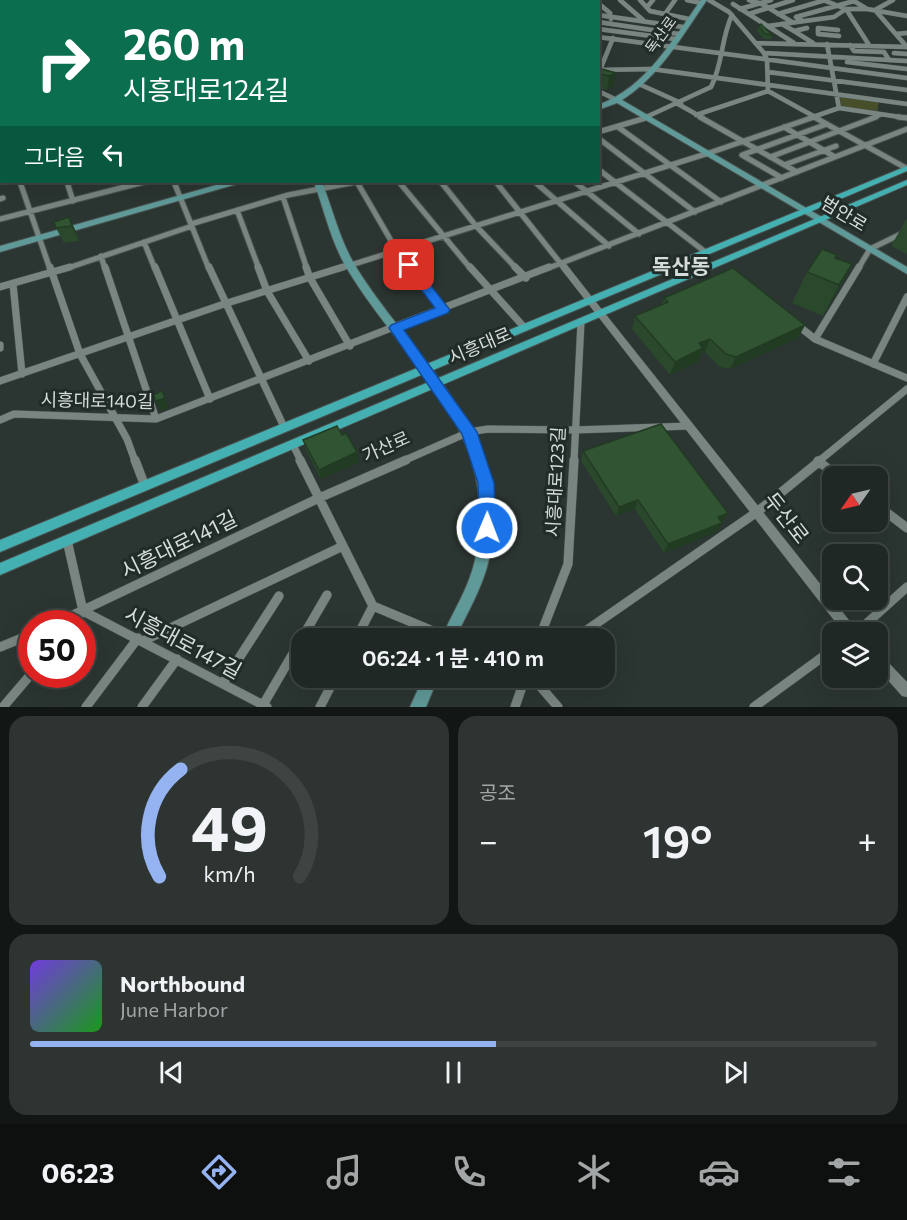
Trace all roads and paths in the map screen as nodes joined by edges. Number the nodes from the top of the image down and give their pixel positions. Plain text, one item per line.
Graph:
1 (620, 0) edge
2 (640, 0) edge
3 (653, 0) edge
4 (675, 0) edge
5 (687, 0) edge
6 (709, 0) edge
7 (749, 0) edge
8 (771, 0) edge
9 (793, 0) edge
10 (807, 0) edge
11 (824, 0) edge
12 (893, 0) edge
13 (703, 1) edge
14 (733, 2) edge
15 (815, 3) junction
16 (600, 4) edge
17 (762, 4) junction
18 (837, 6) junction
19 (647, 7) junction
20 (600, 8) edge
21 (606, 9) junction
22 (740, 9) junction
23 (771, 9) junction
24 (846, 9) junction
25 (867, 9) junction
26 (875, 10) junction
27 (665, 14) junction
28 (731, 14) junction
29 (749, 14) junction
30 (778, 14) junction
31 (600, 15) edge
32 (611, 16) junction
33 (834, 17) junction
34 (905, 17) edge
35 (689, 19) junction
36 (643, 20) junction
37 (802, 21) junction
38 (600, 22) edge
39 (792, 22) junction
40 (609, 23) junction
41 (782, 24) junction
42 (768, 26) junction
43 (684, 27) junction
44 (807, 28) dead end
45 (600, 29) edge
46 (606, 30) junction
47 (838, 30) junction
48 (794, 31) junction
49 (907, 33) edge
50 (896, 34) junction
51 (839, 36) junction
52 (601, 37) edge
53 (677, 37) junction
54 (613, 39) junction
55 (755, 43) junction
56 (794, 43) junction
57 (813, 43) junction
58 (827, 44) junction
59 (841, 44) junction
60 (850, 45) junction
61 (869, 45) junction
62 (670, 46) junction
63 (907, 47) edge
64 (764, 53) junction
65 (894, 53) dead end
66 (719, 54) junction
67 (907, 54) edge
68 (600, 58) edge
69 (605, 59) junction
70 (832, 59) junction
71 (767, 60) junction
72 (889, 60) junction
73 (907, 61) edge
74 (600, 68) edge
75 (834, 68) junction
76 (652, 69) junction
77 (907, 69) edge
78 (600, 70) edge
79 (768, 72) junction
80 (870, 73) junction
81 (891, 76) junction
82 (907, 78) edge
83 (716, 79) junction
84 (836, 81) junction
85 (639, 84) junction
86 (873, 86) junction
87 (768, 88) junction
88 (893, 89) junction
89 (907, 90) edge
90 (600, 92) edge
91 (837, 94) junction
92 (619, 100) junction
93 (679, 103) junction
94 (907, 104) edge
95 (600, 107) edge
96 (839, 108) junction
97 (882, 114) junction
98 (696, 115) junction
99 (648, 117) junction
100 (814, 117) junction
101 (907, 118) edge
102 (827, 124) junction
103 (618, 127) junction
104 (784, 127) junction
105 (907, 129) edge
106 (839, 131) junction
107 (600, 132) edge
108 (797, 135) junction
109 (600, 139) edge
110 (743, 142) junction
111 (809, 142) junction
112 (865, 145) junction
113 (836, 146) dead end
114 (757, 150) junction
115 (823, 151) junction
116 (710, 153) junction
117 (770, 157) junction
118 (835, 157) junction
119 (671, 165) junction
120 (784, 165) junction
121 (906, 168) edge
122 (600, 171) edge
123 (796, 172) junction
124 (645, 173) junction
125 (782, 178) junction
126 (20, 183) edge
127 (67, 183) edge
128 (174, 183) edge
129 (230, 183) edge
130 (344, 183) edge
131 (357, 183) edge
132 (400, 183) edge
133 (442, 183) edge
134 (497, 183) edge
135 (536, 183) edge
136 (576, 183) edge
137 (616, 183) junction
138 (906, 183) edge
139 (128, 184) edge
140 (320, 185) edge
141 (764, 185) junction
142 (587, 191) junction
143 (180, 197) junction
144 (283, 197) junction
145 (73, 201) junction
146 (557, 201) junction
147 (721, 202) junction
148 (237, 210) junction
149 (805, 210) junction
150 (31, 212) junction
151 (521, 212) junction
152 (695, 212) junction
153 (0, 219) edge
154 (821, 219) junction
155 (667, 223) junction
156 (192, 225) junction
157 (476, 226) junction
158 (907, 231) edge
159 (639, 234) junction
160 (442, 236) junction
161 (40, 238) junction
162 (144, 242) junction
163 (609, 246) junction
164 (0, 249) edge
165 (870, 249) junction
166 (397, 251) junction
167 (704, 251) junction
168 (101, 256) junction
169 (562, 264) junction
170 (350, 265) junction
171 (907, 271) edge
172 (52, 273) junction
173 (310, 278) junction
174 (526, 278) junction
175 (13, 284) junction
176 (0, 287) edge
177 (267, 291) junction
178 (491, 291) junction
179 (907, 297) edge
180 (589, 298) junction
181 (224, 304) junction
182 (444, 310) junction
183 (601, 314) junction
184 (787, 317) edge
185 (178, 320) junction
186 (581, 322) junction
187 (523, 326) junction
188 (396, 328) junction
189 (130, 337) junction
190 (815, 339) junction
191 (350, 346) junction
192 (80, 354) junction
193 (309, 361) junction
194 (873, 364) junction
195 (425, 369) junction
196 (22, 374) junction
197 (907, 378) edge
198 (261, 380) junction
199 (0, 381) edge
200 (436, 384) junction
201 (907, 388) edge
202 (210, 399) junction
203 (114, 419) junction
204 (156, 419) junction
205 (0, 420) edge
206 (690, 426) junction
207 (284, 427) junction
208 (575, 430) junction
209 (469, 432) junction
210 (293, 445) junction
211 (818, 461) junction
212 (825, 466) edge
213 (145, 486) junction
214 (319, 498) junction
215 (757, 512) junction
216 (888, 514) edge
217 (907, 528) edge
218 (67, 540) junction
219 (0, 546) edge
220 (343, 546) junction
221 (0, 569) edge
222 (907, 587) edge
223 (327, 595) dead end
224 (279, 596) dead end
225 (373, 606) junction
226 (83, 610) edge
227 (85, 610) edge
228 (96, 617) edge
229 (845, 622) edge
230 (867, 622) edge
231 (362, 628) edge
232 (424, 628) edge
233 (454, 628) edge
234 (544, 628) edge
235 (590, 628) edge
236 (141, 639) junction
237 (18, 640) edge
238 (0, 647) edge
239 (822, 657) edge
240 (177, 659) junction
241 (888, 671) edge
242 (223, 683) junction
243 (19, 688) edge
244 (330, 688) edge
245 (427, 688) edge
246 (522, 688) edge
247 (542, 688) edge
248 (907, 691) edge
249 (265, 706) edge
250 (3, 707) edge
251 (86, 707) edge
252 (142, 707) edge
253 (320, 707) edge
254 (418, 707) edge
255 (515, 707) edge
256 (558, 707) edge
257 (754, 707) edge

1 - 36 street
2 - 19 street
3 - 19 street
4 - 27 street
5 - 13 street
6 - 28 street
7 - 17 street
8 - 17 street
9 - 23 street
10 - 15 street
11 - 15 street
11 - 18 street
12 - 26 street
13 - 35 main road, 독산로
14 - 22 street
14 - 28 street
15 - 30 street
16 - 21 street
17 - 22 street
17 - 23 street
18 - 24 street
18 - 25 street
18 - 37 street
19 - 27 street
20 - 21 street
21 - 32 street
22 - 29 street
23 - 29 street
23 - 30 street
24 - 25 street
24 - 33 street
24 - 61 street
25 - 26 street
26 - 34 street
26 - 50 street
27 - 35 street
28 - 55 street
28 - 66 street
29 - 42 street
30 - 39 street
31 - 32 street
32 - 36 street
32 - 40 street
33 - 37 street
33 - 47 street
35 - 43 main road, 독산로
36 - 43 street
37 - 39 street
38 - 40 street
39 - 41 street
40 - 46 street
40 - 53 street
41 - 42 street
41 - 48 street
42 - 56 street
43 - 53 main road, 독산로
44 - 48 street
45 - 46 street
46 - 52 street
46 - 53 street
47 - 51 street
47 - 51 street
48 - 57 street
49 - 50 street
50 - 63 street
51 - 59 street
52 - 54 street
53 - 62 main road, 독산로
54 - 62 street
54 - 69 street
55 - 56 street
55 - 64 street
56 - 57 street
57 - 58 street
58 - 59 street
58 - 70 street
59 - 60 street
60 - 61 street
60 - 72 street
61 - 63 street
62 - 66 street
62 - 76 main road, 독산로
64 - 70 street
64 - 71 street
65 - 67 street
66 - 71 street
66 - 83 street
68 - 69 street
69 - 74 street
70 - 72 street
70 - 75 street
70 - 77 street
71 - 75 street
71 - 79 street
72 - 73 street
75 - 80 street
75 - 84 street
76 - 78 street
76 - 83 street
76 - 85 main road, 독산로
79 - 84 street
79 - 87 street
80 - 81 street
80 - 86 street
81 - 82 street
81 - 88 street
83 - 87 street
83 - 93 street
84 - 86 street
84 - 91 street
85 - 92 main road, 독산로
85 - 93 street
86 - 88 street
87 - 91 street
87 - 98 street
87 - 100 street
88 - 89 street
90 - 92 street
91 - 94 street
91 - 96 street
92 - 95 main road, 독산로
92 - 99 main road, 범안로
93 - 98 street
93 - 99 street
96 - 97 street
96 - 100 street
97 - 101 street
97 - 106 street
98 - 110 street
99 - 103 street
99 - 116 main road, 범안로
100 - 102 street
100 - 104 street
102 - 106 street
102 - 108 street
103 - 107 street
103 - 119 street
104 - 108 street
104 - 110 street
105 - 112 street
106 - 111 street
106 - 112 street
108 - 111 street
108 - 114 street
109 - 124 street
110 - 114 street
110 - 116 street
111 - 115 street
111 - 117 street
112 - 118 street
112 - 121 street
113 - 115 street
114 - 117 street
114 - 125 street
115 - 118 street
115 - 120 street
116 - 119 street
116 - 141 main road, 범안로
117 - 120 street
118 - 123 street
119 - 124 street
119 - 147 street
120 - 123 street
121 - 149 main road, 시흥대로
122 - 137 street
123 - 125 street
124 - 137 street
124 - 152 street
125 - 141 street
126 - 150 street
127 - 145 street
128 - 143 street
129 - 143 main road
130 - 140 street
131 - 166 street
132 - 160 street
133 - 157 street
134 - 151 street
135 - 146 street
136 - 142 street
137 - 142 street
137 - 155 street
138 - 154 main road, 시흥대로
139 - 145 street
140 - 144 street
140 - 170 main road
141 - 147 street
141 - 149 main road, 범안로
142 - 146 street
142 - 159 street
143 - 156 street
143 - 161 main road
144 - 148 street
144 - 173 street
145 - 150 street
146 - 151 street
146 - 163 street
147 - 152 street
148 - 156 street
148 - 177 street
149 - 154 main road, 범안로
149 - 167 main road, 시흥대로
150 - 153 street
150 - 161 street
151 - 157 street
151 - 169 street
152 - 155 street
154 - 165 main road, 범안로
154 - 183 main road, 시흥대로
155 - 159 street
155 - 167 street
156 - 162 street
156 - 181 street
157 - 160 street
157 - 174 street
158 - 165 street
159 - 163 street
160 - 166 street
160 - 178 street
161 - 164 main road
161 - 172 street
162 - 168 street
162 - 185 street
163 - 169 street
165 - 171 main road, 범안로
165 - 190 street
166 - 170 street
166 - 182 street
167 - 180 main road, 시흥대로
168 - 172 street
168 - 189 street
169 - 174 street
169 - 180 street
170 - 173 street
170 - 188 main road
172 - 175 street
172 - 192 street
173 - 177 street
173 - 191 street
174 - 178 street
175 - 176 street
175 - 196 street
177 - 181 street
177 - 193 street
178 - 182 street
178 - 187 street
179 - 194 street
180 - 183 street, 두산로
180 - 187 main road, 시흥대로
181 - 185 street
181 - 198 street
182 - 188 street
183 - 186 main road, 시흥대로
183 - 206 street, 두산로
184 - 190 street
185 - 189 street
185 - 202 street
186 - 200 main road, 시흥대로
186 - 208 street, 시흥대로123길
187 - 195 main road, 시흥대로
188 - 191 street
188 - 195 main road
189 - 192 street
189 - 204 street
190 - 194 street
191 - 193 street, 시흥대로140길
192 - 196 street
192 - 203 street
193 - 198 street, 시흥대로140길
194 - 197 street
195 - 200 main road
195 - 207 main road, 시흥대로
196 - 199 street
198 - 202 street, 시흥대로140길
198 - 207 street
200 - 209 main road
200 - 210 main road, 시흥대로
201 - 211 street
202 - 204 street, 시흥대로140길
203 - 204 street, 시흥대로140길
203 - 205 street, 시흥대로140길
203 - 213 street
206 - 208 street
206 - 215 street, 두산로
207 - 213 main road, 시흥대로
208 - 209 street, 가산로
208 - 234 street, 시흥대로123길
209 - 214 street, 가산로
209 - 233 main road
210 - 214 street
210 - 218 main road, 시흥대로
211 - 212 street
211 - 215 street
213 - 219 main road, 시흥대로
214 - 220 street
214 - 227 street, 시흥대로141길
215 - 229 street, 두산로
215 - 235 street
216 - 217 street
218 - 221 main road, 시흥대로
218 - 226 street
220 - 225 street
220 - 236 street
222 - 230 street
223 - 249 street
224 - 242 street
225 - 231 street
225 - 232 street
228 - 236 street, 시흥대로147길
236 - 240 street, 시흥대로147길
236 - 251 street
237 - 238 street
239 - 257 street
240 - 242 street, 시흥대로147길
240 - 252 street
241 - 248 street
242 - 249 street, 시흥대로147길
243 - 250 street
244 - 253 street
245 - 254 main road
246 - 255 street
247 - 256 street

